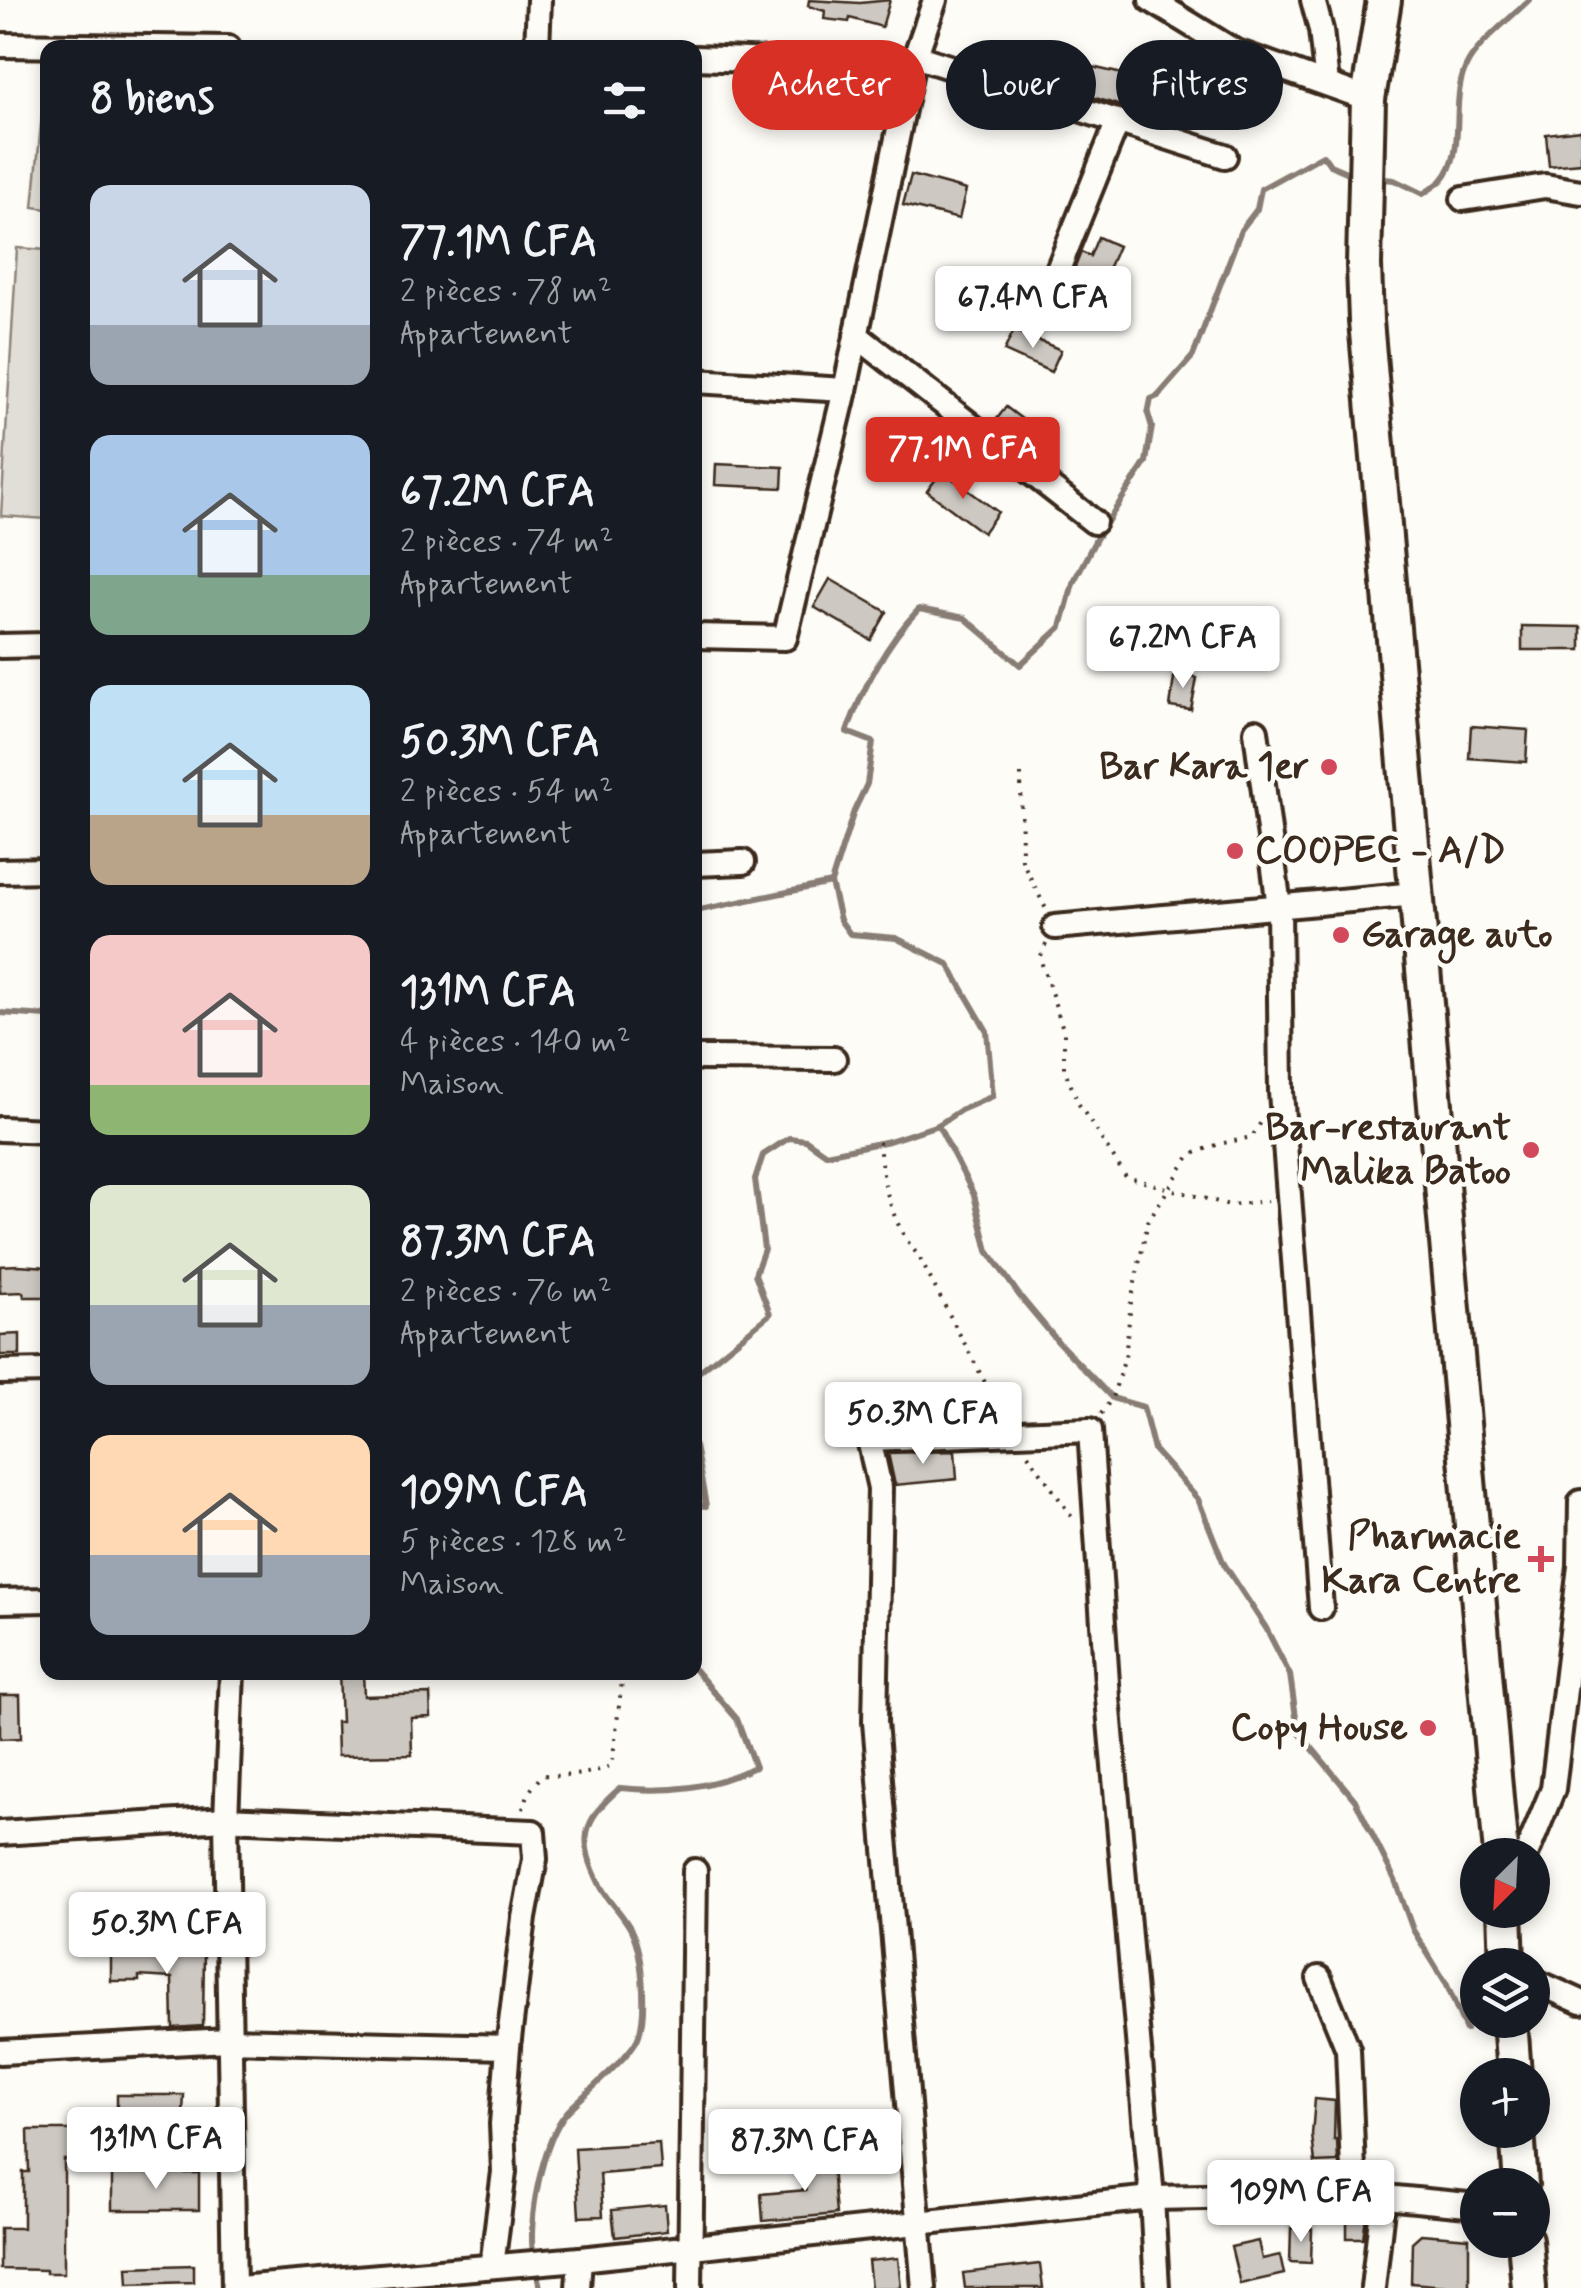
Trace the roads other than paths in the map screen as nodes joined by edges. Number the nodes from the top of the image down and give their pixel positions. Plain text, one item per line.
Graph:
1 (539, 0) edge
2 (935, 0) edge
3 (1151, 0) edge
4 (1295, 0) edge
5 (1313, 0) edge
6 (1384, 0) edge
7 (1321, 30) junction
8 (537, 40) edge
9 (921, 40) edge
10 (0, 45) edge
11 (40, 46) edge
12 (702, 58) edge
13 (732, 59) edge
14 (926, 65) edge
15 (1327, 84) junction
16 (1368, 99) junction
17 (1116, 121) edge
18 (1116, 127) edge
19 (899, 130) edge
20 (1143, 130) edge
21 (1226, 156) dead end
22 (1581, 192) edge
23 (1463, 199) dead end
24 (1045, 302) dead end
25 (856, 335) junction
26 (702, 381) edge
27 (846, 390) junction
28 (1094, 522) dead end
29 (702, 636) edge
30 (40, 645) edge
31 (0, 646) edge
32 (1256, 731) dead end
33 (743, 862) dead end
34 (702, 864) edge
35 (40, 870) edge
36 (0, 871) edge
37 (1416, 894) junction
38 (1279, 908) junction
39 (1055, 927) road end
40 (702, 1058) edge
41 (834, 1059) dead end
42 (0, 1130) edge
43 (40, 1131) edge
44 (0, 1372) edge
45 (40, 1372) edge
46 (1581, 1502) edge
47 (40, 1600) edge
48 (0, 1601) edge
49 (1321, 1608) dead end
50 (232, 1680) edge
51 (226, 1818) junction
52 (0, 1833) edge
53 (1499, 1838) edge
54 (1533, 1838) edge
55 (695, 1871) dead end
56 (1319, 1978) dead end
57 (1550, 1988) edge
58 (1581, 2002) edge
59 (228, 2040) junction
60 (508, 2047) junction
61 (0, 2052) edge
62 (1354, 2194) junction
63 (1152, 2198) junction
64 (1384, 2199) junction
65 (1460, 2205) edge
66 (918, 2225) junction
67 (690, 2246) junction
68 (1526, 2258) edge
69 (570, 2259) junction
70 (502, 2265) junction
71 (236, 2288) edge
72 (578, 2288) edge
73 (690, 2288) edge
74 (924, 2288) edge
75 (1157, 2288) edge
76 (1373, 2288) edge
77 (1529, 2288) edge

1 - 8 street
2 - 9 street
3 - 15 street
4 - 7 street
5 - 7 street
6 - 16 highway
7 - 15 street
10 - 11 street
12 - 13 street
14 - 17 street
15 - 16 street
16 - 37 highway
18 - 24 street
19 - 25 street
20 - 21 street
22 - 23 street
25 - 27 street
25 - 28 street
26 - 27 street
27 - 29 street
30 - 31 street
32 - 38 street
33 - 34 street
35 - 36 street
37 - 38 street
37 - 53 highway
38 - 39 street
38 - 49 street
40 - 41 street
42 - 43 street
44 - 45 street
46 - 54 street
47 - 48 street
50 - 51 street
51 - 52 street
51 - 59 street
51 - 60 street
55 - 67 street
56 - 62 street
57 - 58 street
59 - 60 street
59 - 61 street
59 - 71 street
60 - 70 street
62 - 63 street
62 - 64 street
63 - 66 street
63 - 66 street
63 - 75 street
64 - 65 street
64 - 76 street
66 - 67 street
66 - 74 street
67 - 69 street
67 - 73 street
68 - 77 highway
69 - 70 street
69 - 72 street
70 - 71 street

